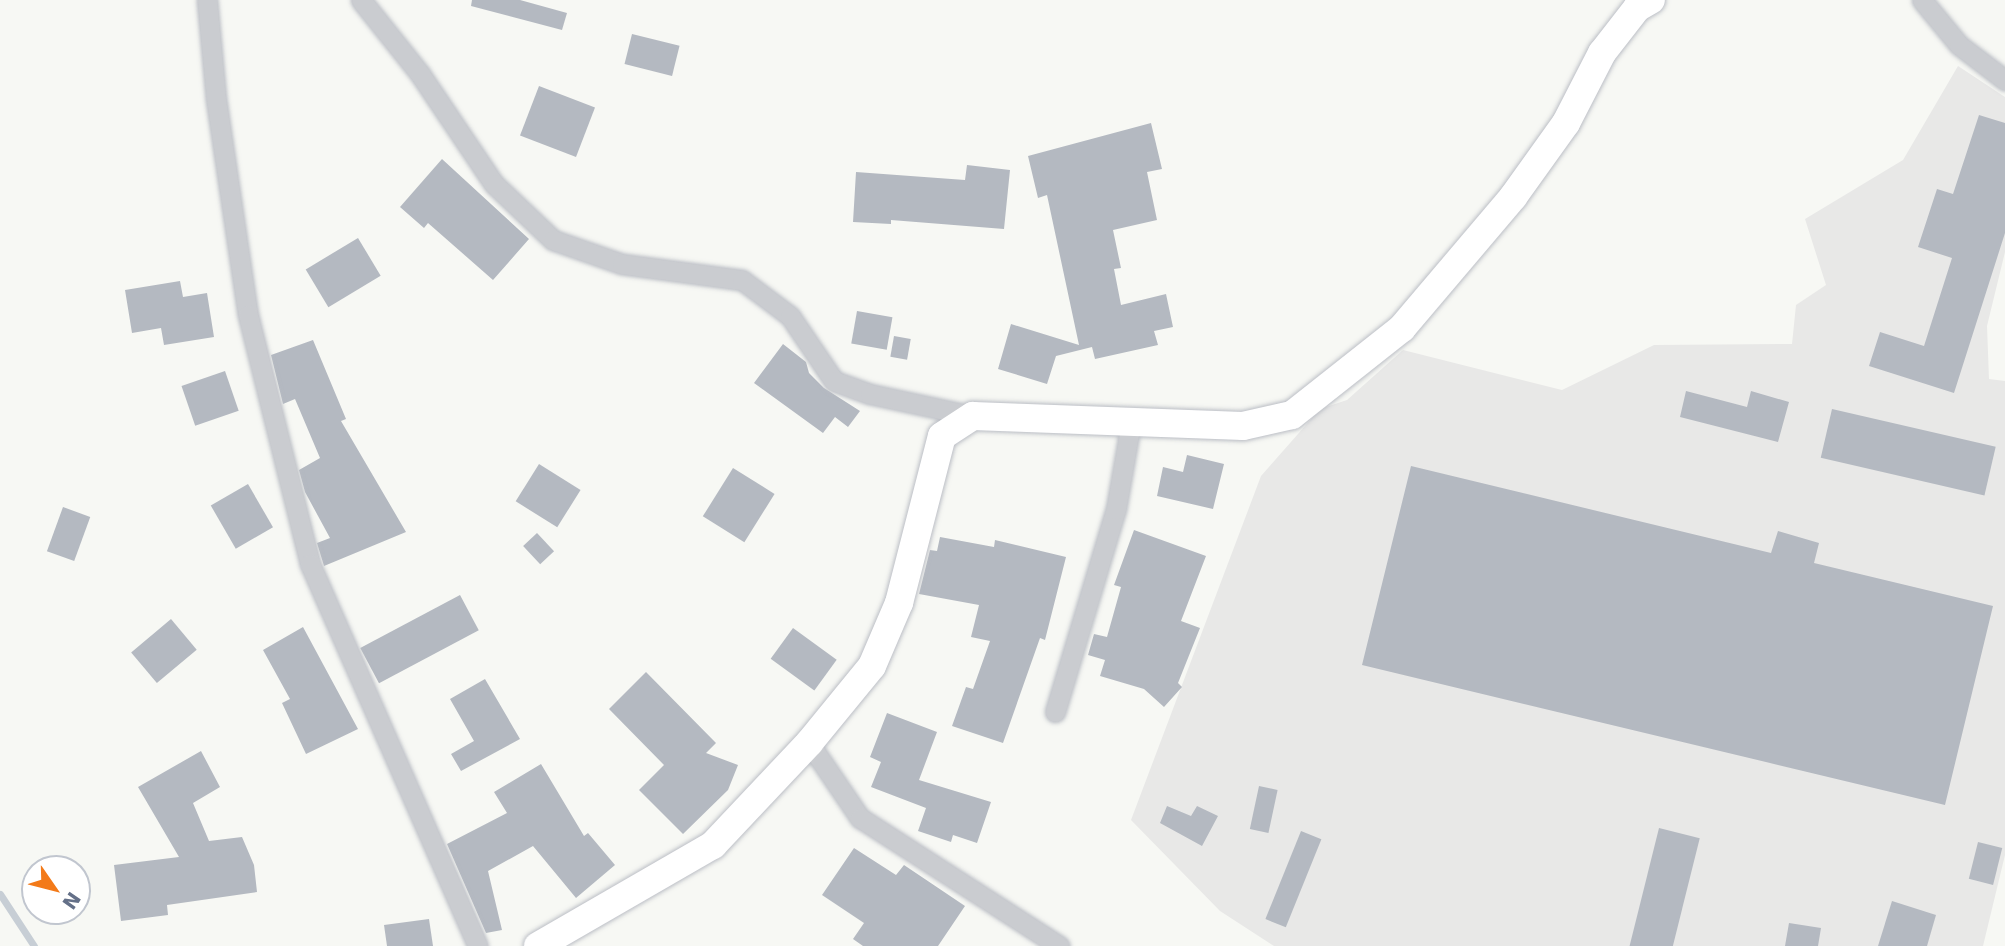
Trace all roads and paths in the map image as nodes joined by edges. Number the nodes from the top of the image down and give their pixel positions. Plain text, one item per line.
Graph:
1 (207, 0) edge
2 (361, 0) edge
3 (1651, 0) edge
4 (1922, 0) edge
5 (2005, 80) edge
6 (973, 416) junction
7 (1132, 422) junction
8 (1055, 712) dead end
9 (808, 743) junction
10 (478, 946) edge
11 (538, 946) edge
12 (1059, 946) edge

1 - 10 street
2 - 6 street
3 - 7 street
4 - 5 street
6 - 7 street
6 - 9 street
7 - 8 street
9 - 11 street
9 - 12 street

